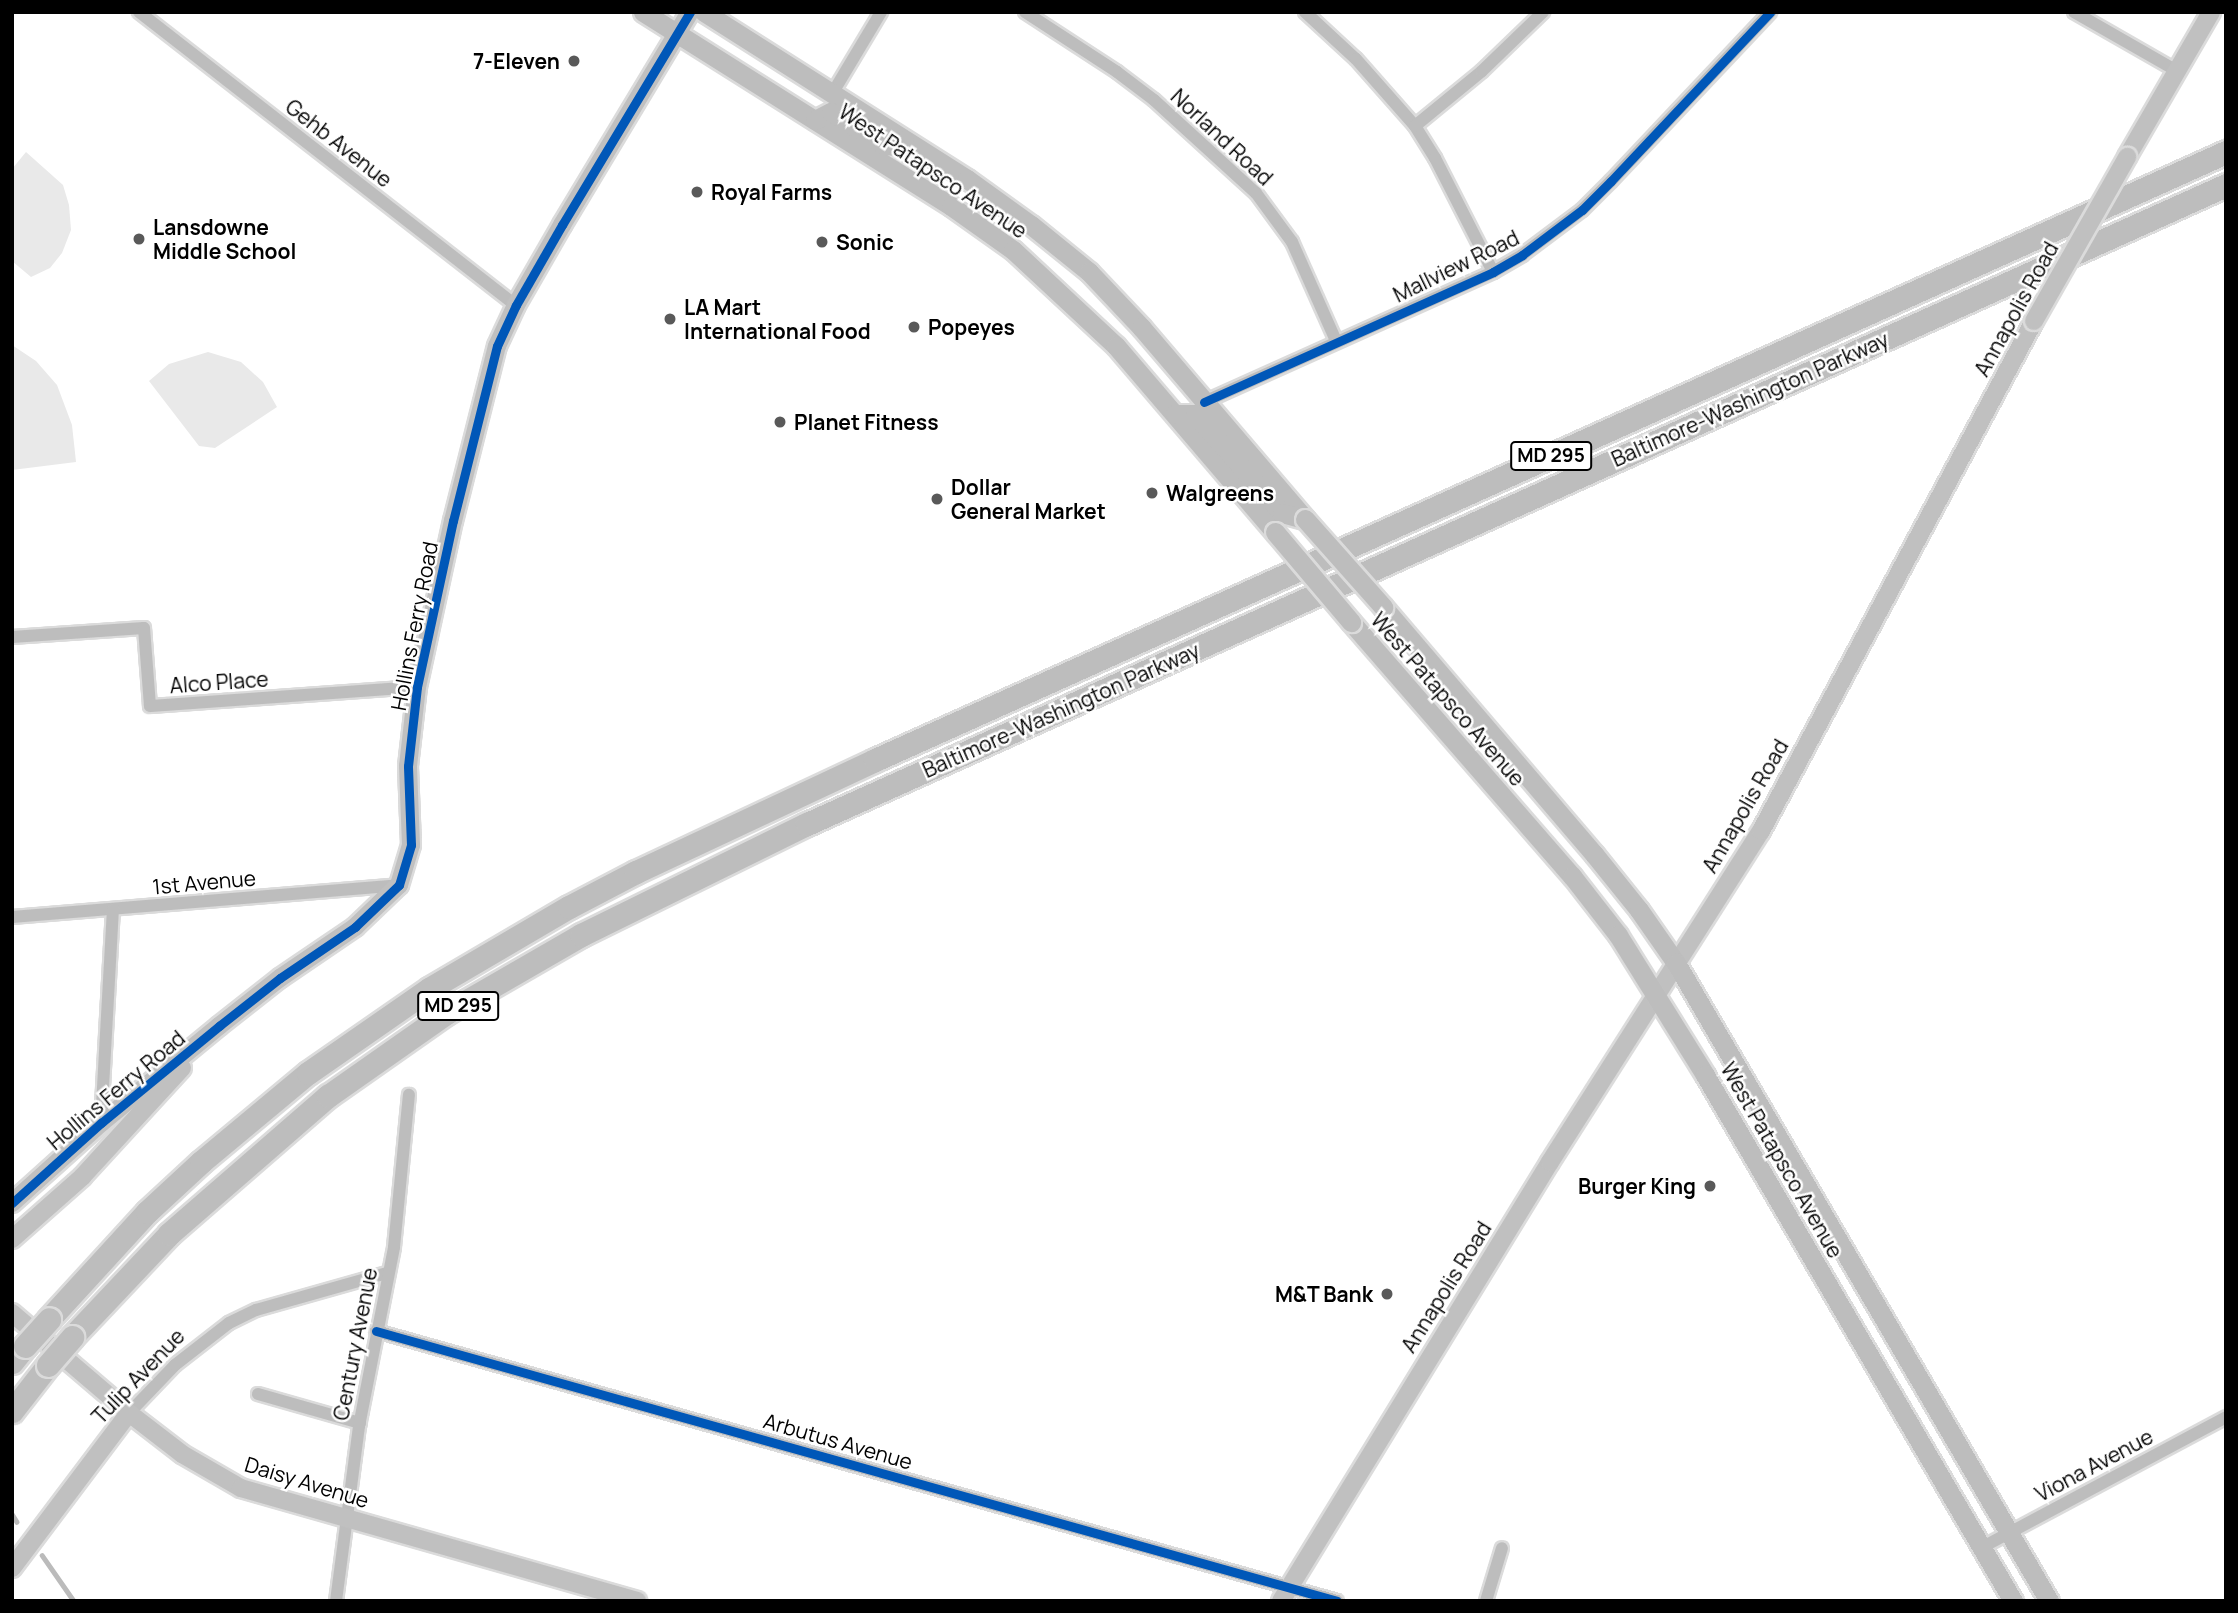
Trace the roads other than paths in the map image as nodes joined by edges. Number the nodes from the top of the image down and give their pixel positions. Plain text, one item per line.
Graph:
1 (139, 12) edge
2 (643, 12) edge
3 (690, 12) edge
4 (704, 12) edge
5 (881, 12) edge
6 (1024, 12) edge
7 (1305, 12) edge
8 (1543, 12) edge
9 (1770, 12) edge
10 (2074, 12) edge
11 (2210, 12) edge
12 (677, 34) junction
13 (2177, 71) junction
14 (832, 94) junction
15 (815, 120) junction
16 (1415, 126) junction
17 (904, 140) junction
18 (2226, 152) edge
19 (2226, 185) edge
20 (1493, 272) junction
21 (516, 305) junction
22 (1336, 341) junction
23 (1204, 402) junction
24 (1175, 414) junction
25 (1305, 519) junction
26 (12, 637) edge
27 (417, 687) junction
28 (399, 885) junction
29 (113, 909) junction
30 (12, 917) edge
31 (1676, 963) junction
32 (1657, 993) junction
33 (219, 1026) junction
34 (409, 1095) dead end
35 (101, 1123) junction
36 (12, 1203) edge
37 (12, 1239) edge
38 (387, 1273) junction
39 (12, 1313) edge
40 (376, 1331) junction
41 (18, 1354) edge
42 (258, 1394) dead end
43 (12, 1411) edge
44 (129, 1413) junction
45 (2226, 1417) edge
46 (360, 1423) junction
47 (347, 1519) junction
48 (2010, 1532) junction
49 (1502, 1548) dead end
50 (1981, 1548) junction
51 (12, 1568) edge
52 (1285, 1593) edge
53 (336, 1601) edge
54 (637, 1601) edge
55 (1337, 1601) edge
56 (1486, 1601) edge
57 (2013, 1601) edge
58 (2049, 1601) edge

1 - 21 street, Gehb Avenue
2 - 12 main road, West Patapsco Avenue
3 - 12 street, Hollins Ferry Road
4 - 14 main road, West Patapsco Avenue
5 - 14 street
6 - 22 street, Norland Road
7 - 16 street
8 - 16 street
9 - 20 street, Mallview Road
10 - 13 street
11 - 13 street, Annapolis Road
12 - 15 main road, West Patapsco Avenue
12 - 21 street, Hollins Ferry Road
13 - 31 street, Annapolis Road, bridge
14 - 17 main road, West Patapsco Avenue
15 - 17 main road
15 - 24 main road, West Patapsco Avenue
16 - 20 street
17 - 23 main road, West Patapsco Avenue
18 - 41 highway, Baltimore-Washington Parkway / MD 295, bridge
19 - 43 highway, Baltimore-Washington Parkway / MD 295, bridge
20 - 22 street, Mallview Road
21 - 27 street, Hollins Ferry Road
22 - 23 street, Mallview Road
23 - 25 main road, West Patapsco Avenue
24 - 25 main road
24 - 32 main road, West Patapsco Avenue, bridge
25 - 31 main road, West Patapsco Avenue, bridge
26 - 27 street, Alco Place
27 - 28 street, Hollins Ferry Road
28 - 29 street, 1st Avenue
28 - 33 street, Hollins Ferry Road
29 - 30 street, 1st Avenue
29 - 35 street
31 - 32 street, Annapolis Road
31 - 48 main road, West Patapsco Avenue
32 - 50 main road, West Patapsco Avenue
32 - 52 street, Annapolis Road
33 - 35 street, Hollins Ferry Road
33 - 37 street, Hollins Ferry Road
34 - 38 street, Century Avenue
35 - 36 street, Hollins Ferry Road
38 - 40 street, Century Avenue
38 - 44 street, Tulip Avenue
39 - 44 street, Daisy Avenue
40 - 46 street, Century Avenue
40 - 52 street, Arbutus Avenue
42 - 46 street
44 - 47 street, Daisy Avenue
44 - 51 street, Tulip Avenue
45 - 48 street, Viona Avenue
46 - 47 street, Century Avenue
47 - 53 street, Century Avenue
47 - 54 street, Daisy Avenue
48 - 50 street, Viona Avenue
48 - 58 main road, West Patapsco Avenue
49 - 56 street
50 - 57 main road, West Patapsco Avenue
52 - 55 street, Arbutus Avenue

